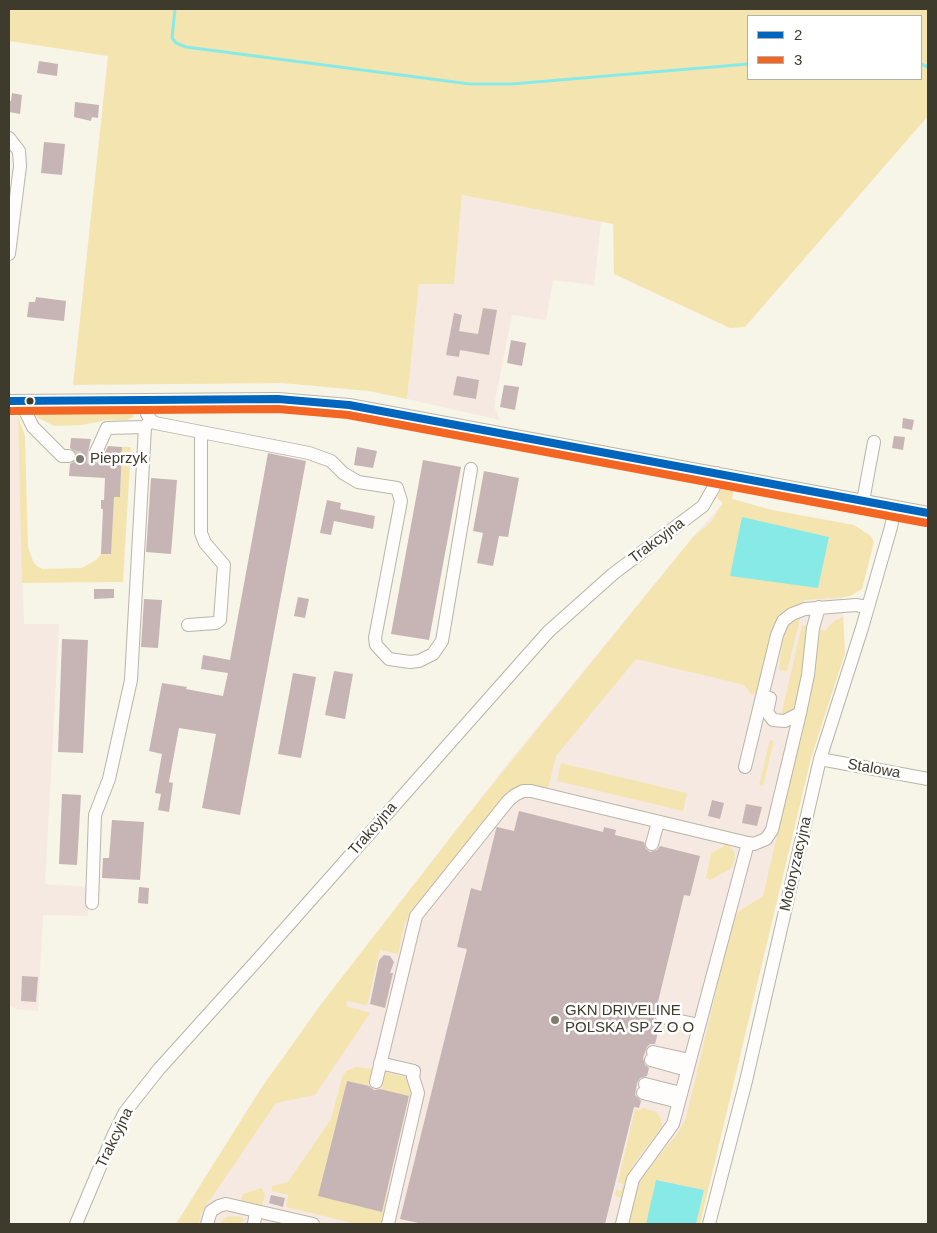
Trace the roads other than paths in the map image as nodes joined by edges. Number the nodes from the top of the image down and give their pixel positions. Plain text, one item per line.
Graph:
1 (9, 138) edge
2 (9, 254) edge
3 (148, 400) junction
4 (9, 401) edge
5 (23, 401) junction
6 (148, 424) junction
7 (201, 432) junction
8 (874, 442) dead end
9 (96, 452) dead end
10 (69, 456) tunnel mouth
11 (470, 469) dead end
12 (717, 473) junction
13 (863, 501) junction
14 (895, 507) junction
15 (928, 514) edge
16 (819, 607) junction
17 (867, 607) junction
18 (188, 625) dead end
19 (771, 661) junction
20 (800, 713) junction
21 (820, 759) junction
22 (746, 767) dead end
23 (928, 779) edge
24 (658, 822) junction
25 (748, 843) junction
26 (652, 844) dead end
27 (92, 902) dead end
28 (661, 1021) dead end
29 (698, 1029) junction
30 (652, 1056) dead end
31 (380, 1063) junction
32 (689, 1065) junction
33 (376, 1082) dead end
34 (644, 1089) dead end
35 (680, 1097) junction
36 (256, 1211) junction
37 (76, 1224) edge
38 (207, 1224) edge
39 (254, 1224) edge
40 (313, 1224) edge
41 (388, 1224) edge
42 (622, 1224) edge
43 (710, 1224) edge

1 - 2 street
3 - 5 street
3 - 6 street
3 - 12 street
4 - 5 street
5 - 10 street
6 - 7 street
6 - 9 street
6 - 27 street
7 - 11 street
7 - 18 street
8 - 13 street
12 - 13 street
12 - 37 street, Trakcyjna
13 - 14 street
14 - 15 street
14 - 17 street, Motoryzacyjna
16 - 17 street
16 - 19 street
16 - 20 street
17 - 21 street, Motoryzacyjna
19 - 20 street
19 - 22 street
20 - 25 street
21 - 23 street, Stalowa
21 - 43 street, Motoryzacyjna
24 - 25 street
24 - 26 street
24 - 31 street
25 - 29 street
28 - 29 street
29 - 32 street
30 - 32 street
31 - 33 street
31 - 41 street
32 - 35 street
34 - 35 street
35 - 42 street
36 - 38 street
36 - 39 street
36 - 40 street

